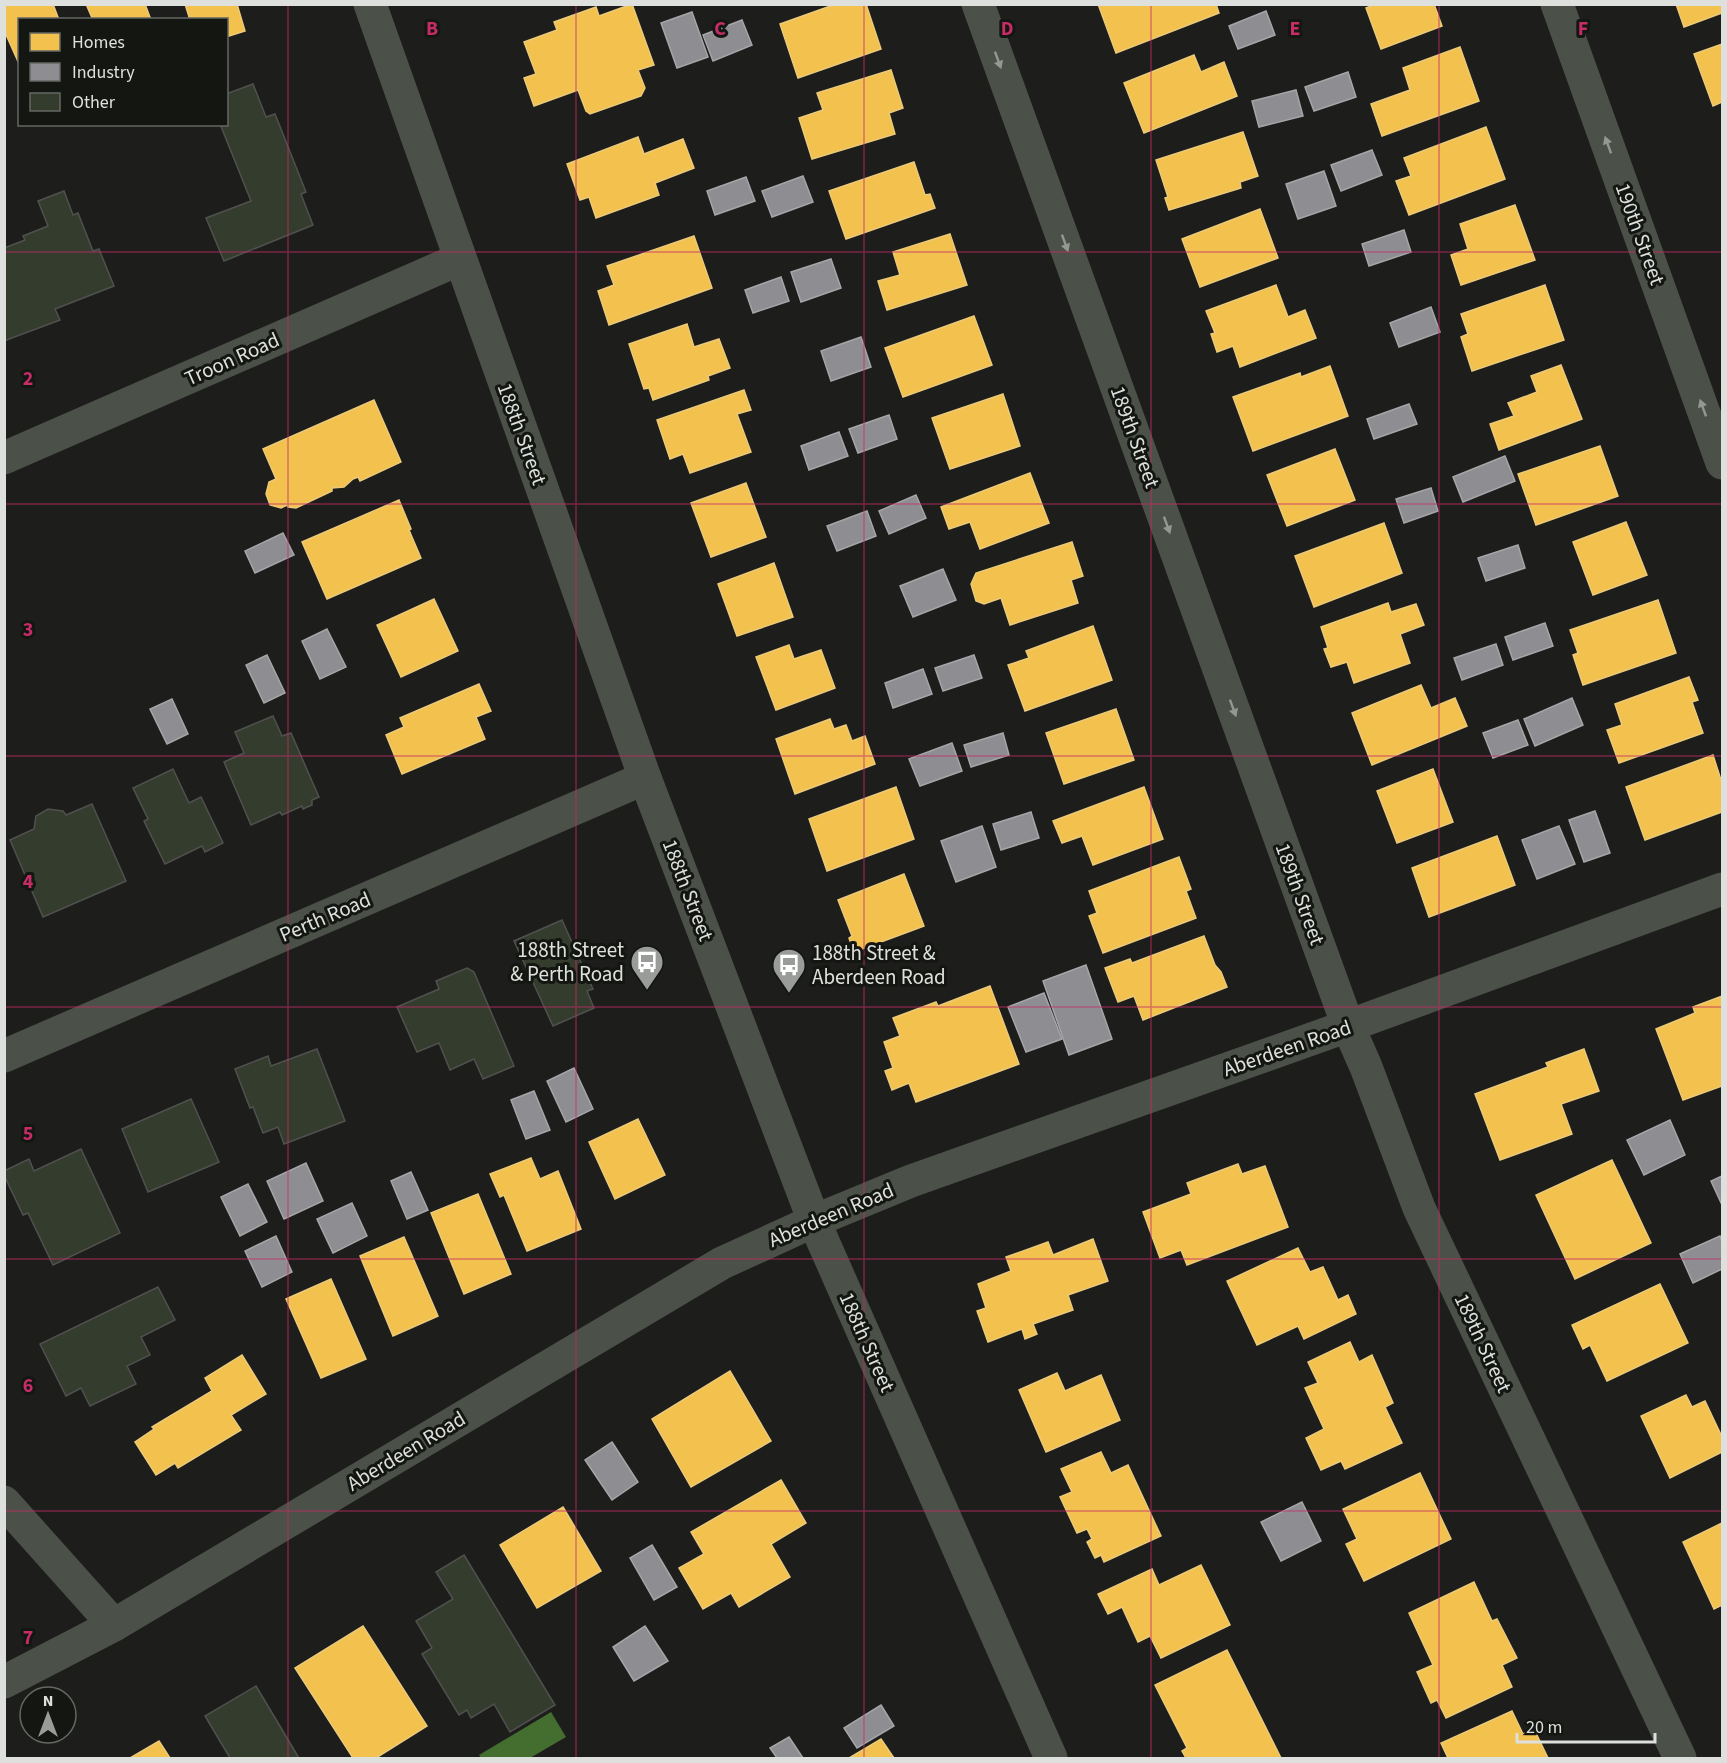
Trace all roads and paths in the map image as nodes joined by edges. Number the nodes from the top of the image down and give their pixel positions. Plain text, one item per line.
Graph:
1 (370, 4) edge
2 (978, 4) edge
3 (1557, 4) edge
4 (460, 259) junction
5 (4, 458) edge
6 (1722, 463) edge
7 (645, 778) junction
8 (1722, 889) edge
9 (1348, 1026) junction
10 (4, 1056) edge
11 (814, 1221) junction
12 (4, 1502) edge
13 (114, 1625) junction
14 (4, 1682) edge
15 (1051, 1758) edge
16 (1680, 1758) edge

1 - 4 street, 188th Street
2 -> 9 street, 189th Street
6 -> 3 street, 190th Street
4 - 5 street, Troon Road
4 - 7 street, 188th Street
7 - 10 street, Perth Road
7 - 11 street, 188th Street
8 - 9 street, Aberdeen Road
9 - 11 street, Aberdeen Road
9 - 16 street, 189th Street
11 - 13 street, Aberdeen Road
11 - 15 street, 188th Street
12 - 13 street
13 - 14 street, Aberdeen Road

